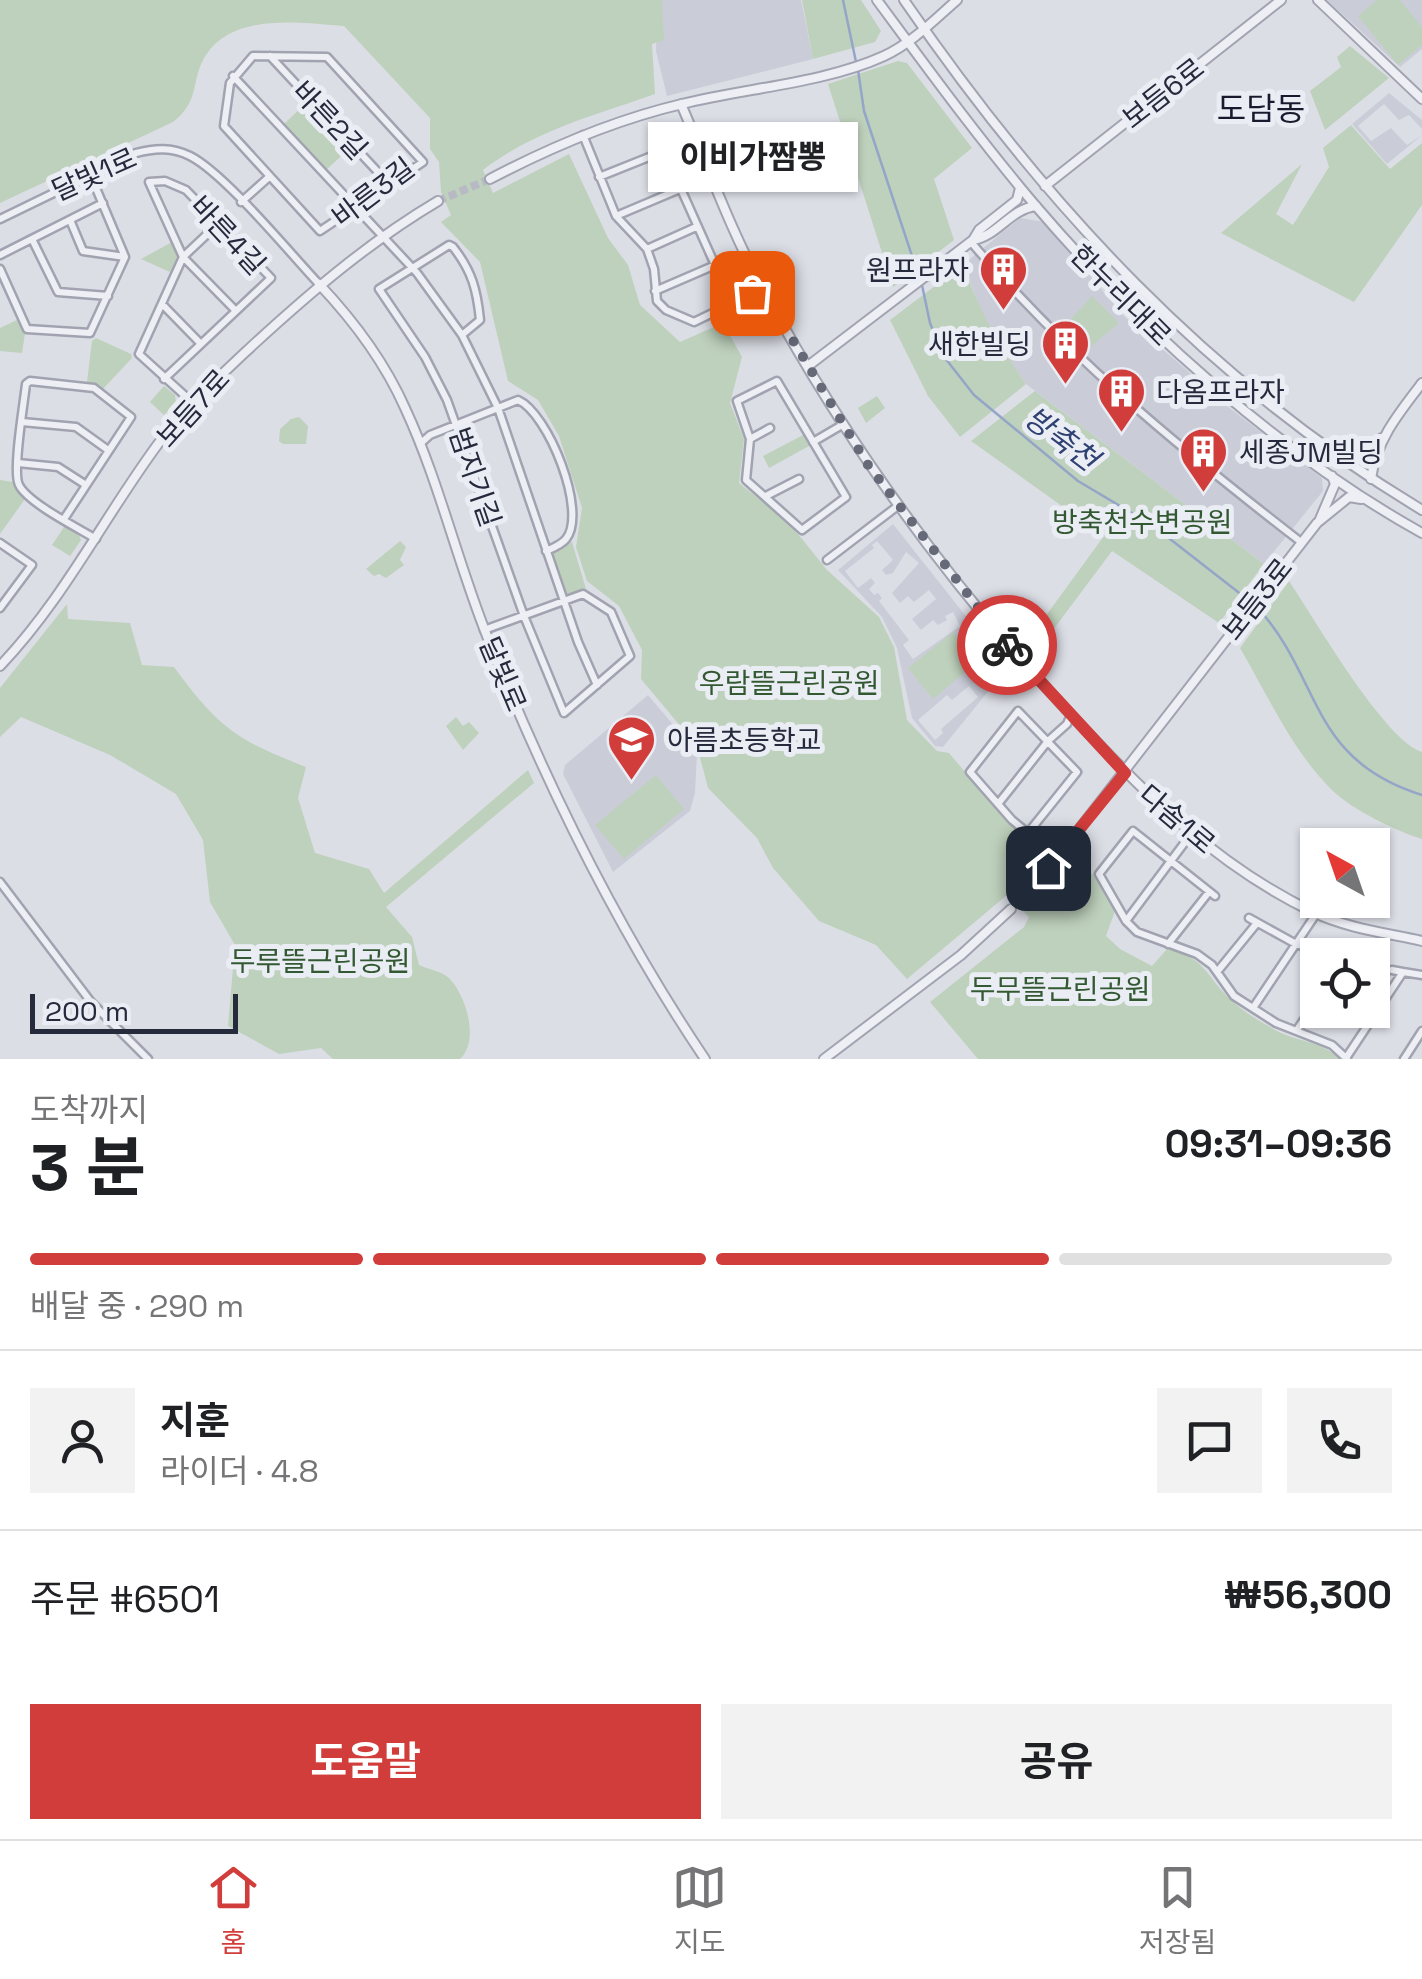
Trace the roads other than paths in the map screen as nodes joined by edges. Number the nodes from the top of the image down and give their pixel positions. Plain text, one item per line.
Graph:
1 (877, 0) edge
2 (904, 0) edge
3 (957, 0) edge
4 (1282, 0) edge
5 (1318, 0) edge
6 (922, 31) junction
7 (908, 42) junction
8 (270, 56) junction
9 (231, 79) junction
10 (1422, 99) edge
11 (682, 104) junction
12 (583, 135) junction
13 (90, 174) junction
14 (268, 177) junction
15 (599, 177) junction
16 (490, 180) tunnel mouth
17 (390, 184) junction
18 (1045, 186) junction
19 (1020, 187) junction
20 (680, 189) junction
21 (438, 201) tunnel mouth
22 (241, 202) junction
23 (103, 203) junction
24 (1036, 206) junction
25 (354, 207) junction
26 (616, 216) junction
27 (0, 219) edge
28 (70, 220) junction
29 (218, 224) junction
30 (696, 227) junction
31 (382, 236) junction
32 (32, 238) junction
33 (972, 241) junction
34 (646, 249) junction
35 (0, 255) edge
36 (125, 257) junction
37 (183, 257) junction
38 (714, 266) junction
39 (411, 267) junction
40 (0, 270) edge
41 (319, 284) junction
42 (762, 289) junction
43 (656, 291) junction
44 (108, 296) junction
45 (732, 303) junction
46 (162, 304) junction
47 (236, 311) junction
48 (462, 335) junction
49 (201, 344) junction
50 (808, 366) junction
51 (164, 379) junction
52 (1422, 383) edge
53 (193, 403) junction
54 (498, 408) junction
55 (22, 422) junction
56 (458, 424) junction
57 (842, 425) junction
58 (770, 428) dead end
59 (1382, 438) junction
60 (750, 439) junction
61 (813, 442) junction
62 (420, 444) junction
63 (108, 450) junction
64 (1343, 460) junction
65 (18, 463) junction
66 (1332, 474) junction
67 (800, 478) dead end
68 (1371, 480) junction
69 (86, 485) junction
70 (766, 496) junction
71 (1367, 499) junction
72 (899, 505) junction
73 (1422, 510) edge
74 (64, 519) junction
75 (1318, 522) junction
76 (1422, 533) edge
77 (96, 539) junction
78 (1301, 542) junction
79 (0, 543) edge
80 (546, 551) junction
81 (827, 560) dead end
82 (4, 596) edge
83 (564, 601) junction
84 (0, 608) edge
85 (524, 616) junction
86 (484, 630) junction
87 (0, 666) edge
88 (598, 685) junction
89 (1071, 715) junction
90 (1048, 741) junction
91 (1125, 773) junction
92 (998, 804) junction
93 (1127, 824) dead end
94 (1132, 831) junction
95 (1191, 834) junction
96 (1170, 862) junction
97 (1048, 868) tunnel mouth
98 (0, 882) edge
99 (1300, 905) edge
100 (1011, 908) tunnel mouth
101 (1249, 918) dead end
102 (1313, 918) edge
103 (1329, 918) edge
104 (1126, 921) junction
105 (1257, 923) junction
106 (1422, 940) edge
107 (1168, 944) junction
108 (1296, 944) junction
109 (1300, 945) edge
110 (1392, 970) dead end
111 (1217, 972) junction
112 (1403, 972) junction
113 (1422, 976) edge
114 (1254, 1008) junction
115 (1300, 1026) edge
116 (1297, 1031) junction
117 (1422, 1031) edge
118 (1346, 1058) edge
119 (148, 1059) edge
120 (706, 1059) edge
121 (824, 1059) edge
122 (1404, 1059) edge

1 - 7 street, 한누리대로
2 - 6 street, 한누리대로
3 - 6 street
4 - 18 street, 보듬6로
5 - 10 street
6 - 7 street
6 - 18 street, 한누리대로
7 - 11 street
7 - 19 street, 한누리대로
8 - 9 street
8 - 17 street, 바른2길
8 - 17 street, 바른3길
9 - 14 street, 바른3길
9 - 25 street, 범지기길
11 - 12 street
11 - 42 street, 다솜1로
12 - 15 street
12 - 16 street
13 - 22 street, 달빛1로
13 - 23 street
13 - 27 street, 달빛1로
14 - 22 street
14 - 25 street, 바른3길
15 - 20 street
15 - 26 street
17 - 25 street, 바른3길
18 - 64 street, 한누리대로
19 - 24 street, 한누리대로
19 - 33 street
20 - 26 street
20 - 30 street
21 - 31 street, 보듬7로
22 - 41 street, 달빛1로
23 - 28 street
23 - 36 street
24 - 33 street
24 - 66 street, 한누리대로
25 - 31 street, 범지기길
26 - 34 street
28 - 32 street
28 - 36 street
29 - 37 street
29 - 37 street, 바른4길
29 - 47 street, 바른4길
30 - 34 street
30 - 38 street
31 - 39 street, 범지기길
31 - 41 street, 보듬7로
32 - 35 street
32 - 44 street
33 - 50 street
33 - 78 street, 보듬3로
34 - 43 street
36 - 44 street
37 - 46 street, 바른4길
37 - 47 street
38 - 43 street
38 - 45 street
39 - 48 street, 범지기길
39 - 48 street, 범지기길
39 - 56 street, 범지기길
40 - 44 street
41 - 53 street, 보듬7로
41 - 62 street, 달빛로
42 - 45 street
42 - 50 street, 다솜1로
43 - 45 street
46 - 49 street
46 - 51 street, 바른4길
47 - 49 street, 바른4길
48 - 54 street, 범지기길
49 - 51 street, 바른4길
50 - 57 street, 다솜1로
51 - 53 street, 바른4길
52 - 59 street
53 - 77 street, 보듬7로
54 - 56 street
54 - 80 street, 범지기길
54 - 80 street
55 - 63 street
55 - 63 street
55 - 65 street
56 - 62 street
56 - 85 street, 범지기길
57 - 61 street
57 - 72 street, 다솜1로
58 - 60 street
59 - 64 street
59 - 68 street
60 - 61 street
60 - 70 street
61 - 70 street
62 - 86 street, 달빛로
63 - 69 street
64 - 68 street, 한누리대로
65 - 69 street
65 - 74 street
66 - 71 street, 한누리대로
66 - 75 street
67 - 70 street
68 - 73 street, 한누리대로
69 - 74 street
71 - 75 street
71 - 76 street, 한누리대로
72 - 81 street
72 - 89 street, 다솜1로
74 - 77 street
75 - 78 street
77 - 87 street, 보듬7로
78 - 91 street, 보듬3로
79 - 82 street
80 - 83 street, 범지기길
82 - 84 street
83 - 85 street
83 - 88 street, 범지기길
83 - 88 street
85 - 86 street
85 - 88 street, 범지기길
86 - 120 street, 달빛로
89 - 90 street
89 - 91 street, 다솜1로
90 - 92 street
90 - 92 street
90 - 92 street
91 - 95 street, 다솜1로
91 - 97 street, 보듬3로
93 - 94 street
94 - 96 street
94 - 104 street
95 - 96 street
95 - 99 street, 다솜1로
96 - 104 street
96 - 107 street
98 - 119 street
100 - 121 street
101 - 105 street
102 - 108 street
103 - 106 street, 다솜1로
104 - 107 street
105 - 108 street
105 - 111 street
107 - 111 street
108 - 109 street
108 - 114 street
110 - 112 street
111 - 114 street
112 - 113 street
112 - 118 street
114 - 116 street
115 - 116 street
116 - 118 street
117 - 122 street

